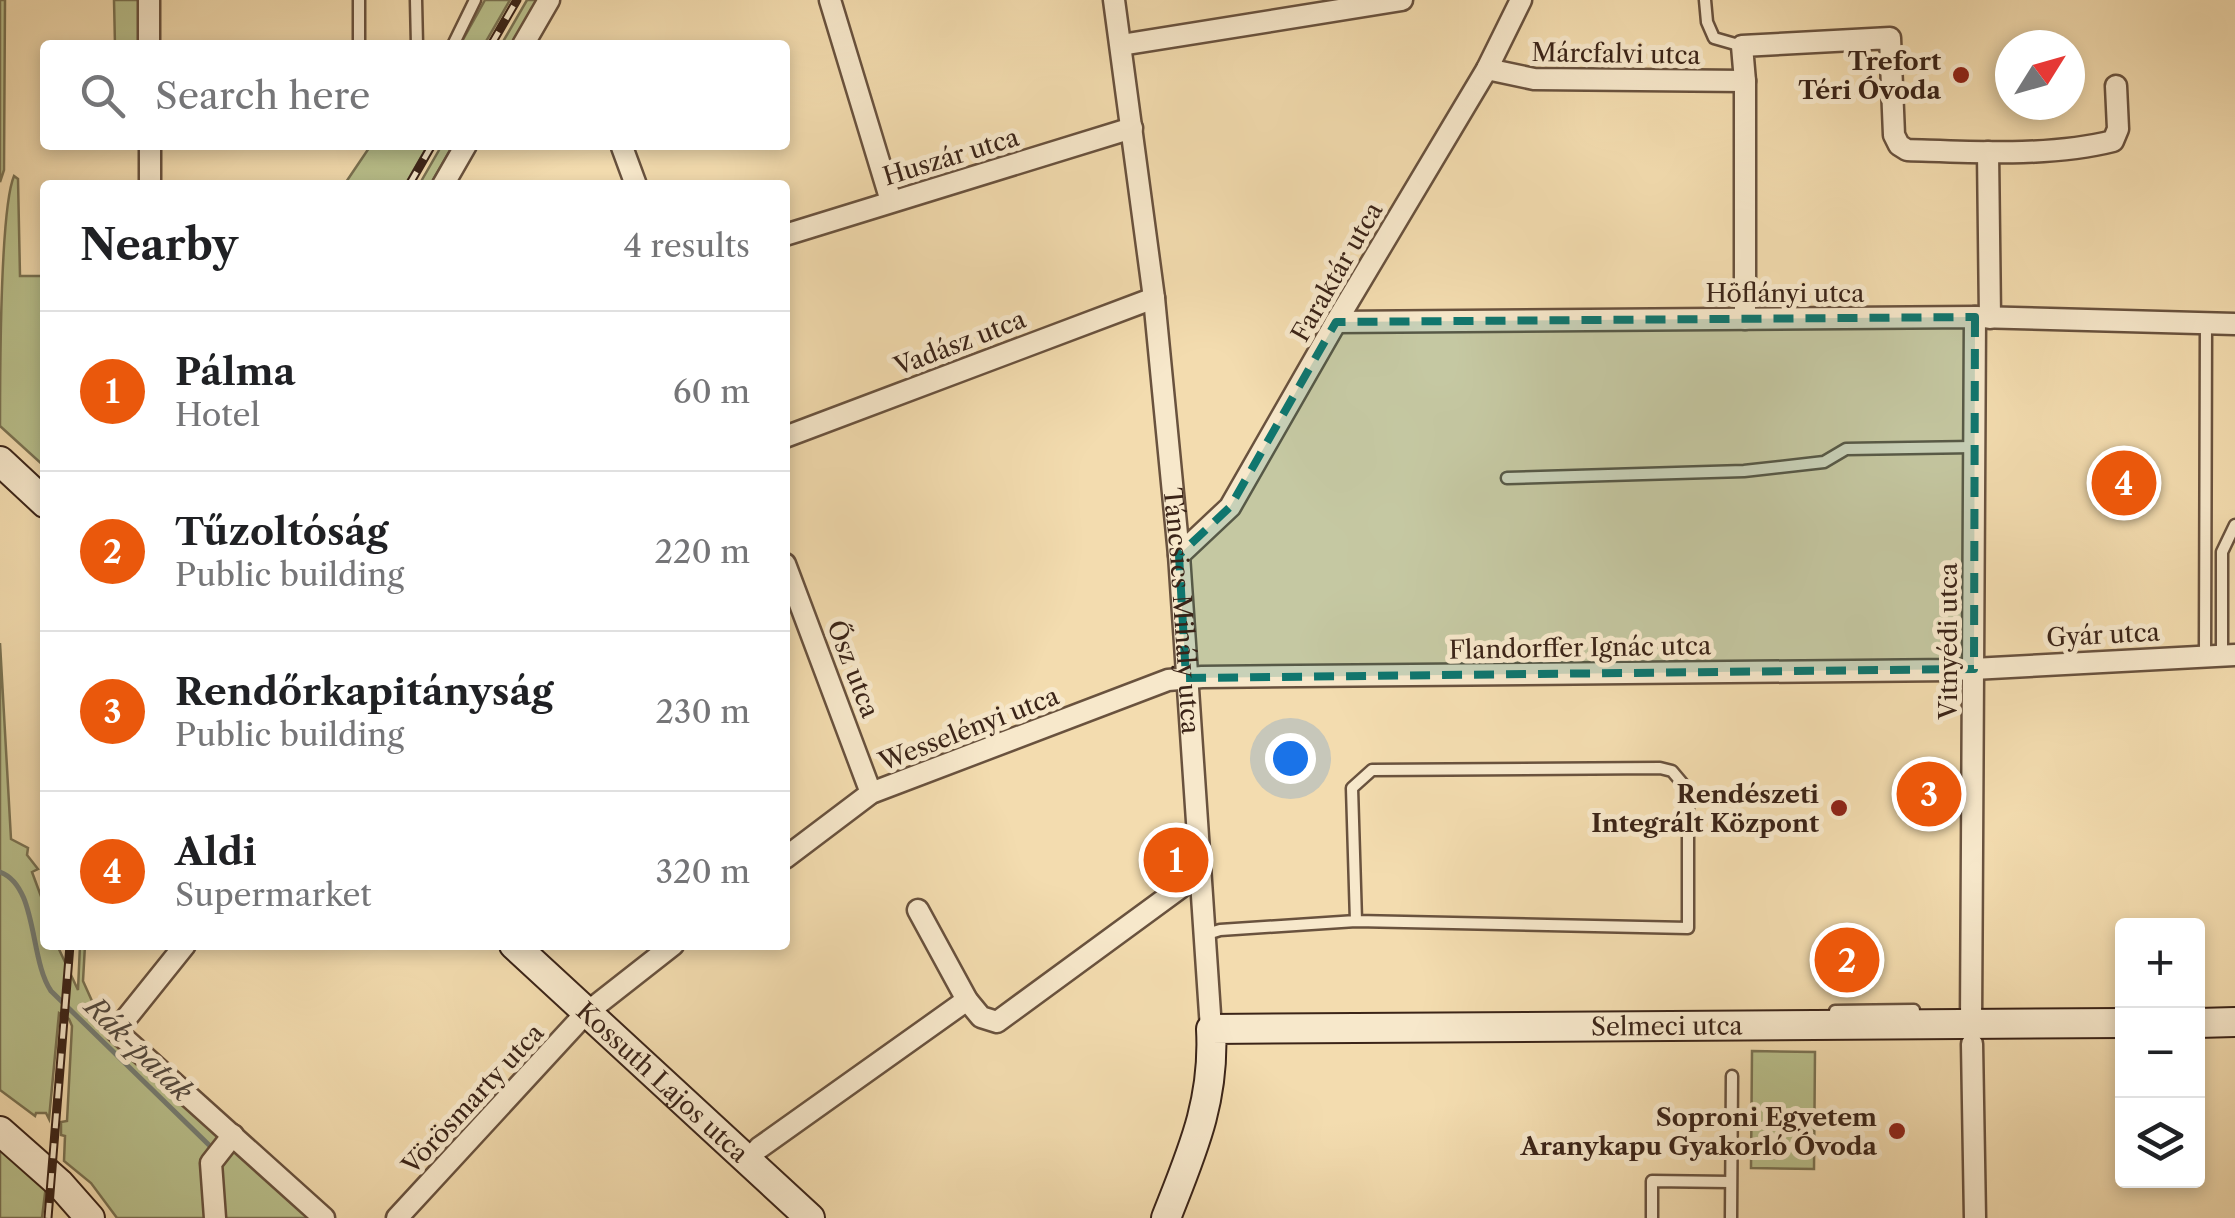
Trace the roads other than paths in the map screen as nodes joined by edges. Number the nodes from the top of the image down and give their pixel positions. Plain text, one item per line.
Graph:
1 (149, 0) edge
2 (359, 0) edge
3 (416, 0) edge
4 (549, 0) edge
5 (830, 0) edge
6 (1114, 0) edge
7 (1402, 0) edge
8 (1521, 0) edge
9 (1705, 0) edge
10 (473, 1) edge
11 (149, 40) edge
12 (360, 40) edge
13 (417, 40) edge
14 (455, 40) edge
15 (526, 40) edge
16 (1121, 45) junction
17 (1742, 46) junction
18 (1486, 69) junction
19 (1745, 81) junction
20 (2116, 86) dead end
21 (1132, 128) junction
22 (150, 150) edge
23 (463, 150) edge
24 (623, 150) edge
25 (1988, 152) junction
26 (150, 180) edge
27 (446, 180) edge
28 (634, 180) edge
29 (890, 201) junction
30 (790, 233) edge
31 (1154, 298) junction
32 (1982, 317) junction
33 (1745, 318) junction
34 (1336, 322) junction
35 (2206, 324) junction
36 (2235, 324) edge
37 (790, 435) edge
38 (1973, 447) junction
39 (0, 461) edge
40 (1507, 478) dead end
41 (40, 497) edge
42 (2235, 524) edge
43 (1178, 555) junction
44 (790, 577) edge
45 (2221, 655) edge
46 (1974, 668) junction
47 (1186, 678) junction
48 (872, 793) junction
49 (790, 854) edge
50 (1199, 874) junction
51 (918, 910) dead end
52 (1356, 921) junction
53 (1204, 935) junction
54 (181, 950) edge
55 (519, 950) edge
56 (666, 950) edge
57 (967, 1000) junction
58 (1914, 1010) dead end
59 (1828, 1011) dead end
60 (1778, 1012) dead end
61 (1745, 1013) dead end
62 (585, 1014) junction
63 (2235, 1022) edge
64 (2205, 1023) edge
65 (2115, 1024) edge
66 (1212, 1028) junction
67 (1972, 1034) junction
68 (1732, 1076) dead end
69 (0, 1130) edge
70 (234, 1135) junction
71 (759, 1148) dead end
72 (1730, 1182) junction
73 (90, 1218) edge
74 (215, 1218) edge
75 (324, 1218) edge
76 (397, 1218) edge
77 (810, 1218) edge
78 (1166, 1218) edge
79 (1652, 1218) edge
80 (1731, 1218) edge
81 (1975, 1218) edge

1 - 11 street
2 - 12 lane
3 - 13 lane
4 - 15 street
5 - 29 street
6 - 16 street, Táncsics Mihály utca
7 - 16 street
8 - 18 street, Faraktár utca
9 - 17 lane
10 - 14 lane
16 - 21 street, Táncsics Mihály utca
17 - 19 street
17 - 25 street
18 - 19 street, Márcfalvi utca
18 - 34 street, Faraktár utca
19 - 33 street
20 - 25 street
21 - 29 street, Huszár utca
21 - 31 street, Táncsics Mihály utca
22 - 26 street
23 - 27 street
24 - 28 street
25 - 32 street, Vitnyédi utca
29 - 30 street, Huszár utca
31 - 37 street, Vadász utca
31 - 43 street, Táncsics Mihály utca
32 - 33 street, Höflányi utca
32 - 35 street, Höflányi utca
32 - 38 street, Vitnyédi utca
33 - 34 street, Höflányi utca
34 - 43 street, Faraktár utca
35 - 36 street, Höflányi utca
35 - 45 lane
38 - 40 lane
38 - 46 street, Vitnyédi utca
39 - 41 street
42 - 45 lane
43 - 47 street, Táncsics Mihály utca
44 - 48 street, Ősz utca
45 - 46 street, Gyár utca
46 - 47 street, Flandorffer Ignác utca
46 - 67 street, Vitnyédi utca
47 - 48 street, Wesselényi utca
47 - 50 street, Táncsics Mihály utca
48 - 49 street, Wesselényi utca
50 - 53 street, Táncsics Mihály utca
50 - 57 street
51 - 57 street
52 - 52 lane
52 - 53 lane
53 - 66 street, Táncsics Mihály utca
54 - 70 street
55 - 62 street, Kossuth Lajos utca
56 - 62 street
57 - 71 street
58 - 59 lane
60 - 61 lane
62 - 76 street, Vörösmarty utca
62 - 77 street, Kossuth Lajos utca
63 - 64 street
65 - 67 street, Selmeci utca
66 - 67 street, Selmeci utca
66 - 78 street, Táncsics Mihály utca
67 - 81 street, Vitnyédi utca
68 - 72 lane
69 - 73 street
70 - 74 street
70 - 75 street
72 - 79 lane
72 - 80 lane

